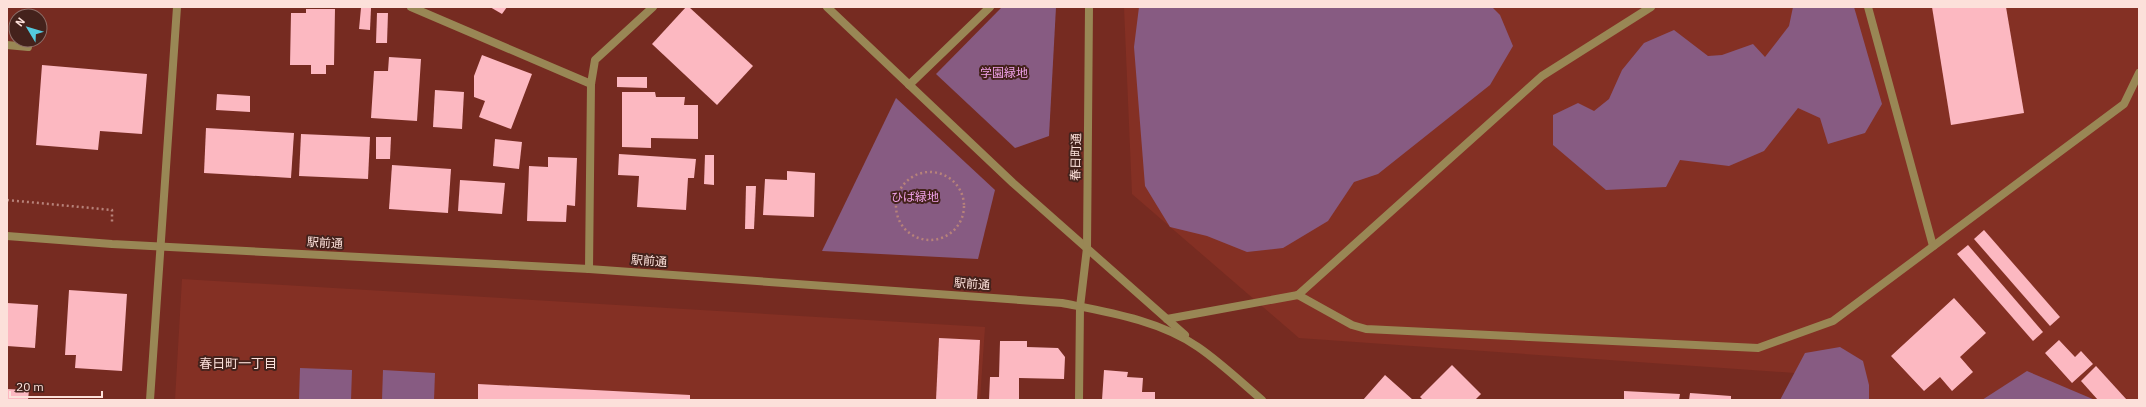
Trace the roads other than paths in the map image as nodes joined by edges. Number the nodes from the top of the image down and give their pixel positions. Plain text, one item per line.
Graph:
1 (177, 7) edge
2 (411, 7) edge
3 (653, 7) edge
4 (827, 7) edge
5 (990, 7) edge
6 (1089, 7) edge
7 (1651, 7) edge
8 (1868, 7) edge
9 (2139, 73) edge
10 (591, 84) junction
11 (909, 86) junction
12 (7, 236) edge
13 (160, 246) junction
14 (1933, 246) junction
15 (1086, 248) junction
16 (589, 269) junction
17 (1298, 295) junction
18 (1080, 307) junction
19 (1167, 319) junction
20 (1198, 347) junction
21 (150, 400) edge
22 (1079, 400) edge
23 (1262, 400) edge

1 - 13 street
2 - 10 street
3 - 10 street
4 - 11 street
5 - 11 street
6 - 15 street, 春日町通
7 - 17 street
8 - 14 street
9 - 14 street
10 - 16 street
11 - 15 street
12 - 13 street, 駅前通
13 - 16 street, 駅前通
13 - 21 street
14 - 17 street
15 - 18 street, 春日町通
15 - 19 street
16 - 18 street, 駅前通
17 - 19 street
18 - 20 street, 駅前通
18 - 22 street, 春日町通
19 - 20 street
20 - 23 street, 駅前通

